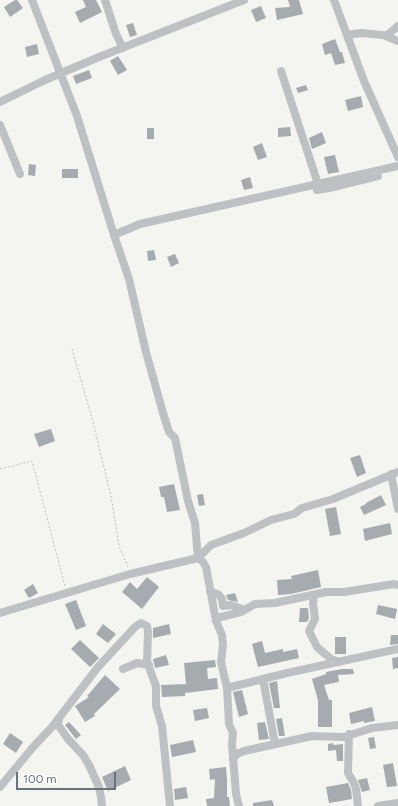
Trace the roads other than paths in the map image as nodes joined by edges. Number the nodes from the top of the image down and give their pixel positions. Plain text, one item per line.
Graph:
1 (32, 0) edge
2 (105, 0) edge
3 (242, 0) edge
4 (334, 0) edge
5 (398, 26) edge
6 (347, 35) junction
7 (386, 36) junction
8 (398, 41) edge
9 (123, 48) junction
10 (281, 71) dead end
11 (60, 75) junction
12 (0, 102) edge
13 (0, 124) edge
14 (398, 157) edge
15 (398, 166) edge
16 (398, 171) edge
17 (20, 174) dead end
18 (317, 187) junction
19 (114, 235) junction
20 (394, 473) edge
21 (398, 509) edge
22 (198, 558) junction
23 (398, 585) edge
24 (210, 591) junction
25 (314, 595) junction
26 (245, 610) junction
27 (0, 613) edge
28 (216, 621) junction
29 (398, 650) edge
30 (339, 662) junction
31 (148, 665) junction
32 (123, 669) dead end
33 (263, 679) junction
34 (227, 688) junction
35 (59, 719) junction
36 (398, 725) edge
37 (349, 734) junction
38 (275, 744) junction
39 (233, 759) junction
40 (0, 787) edge
41 (398, 803) edge
42 (102, 806) edge
43 (170, 806) edge
44 (239, 806) edge
45 (358, 806) edge
46 (378, 806) edge

1 - 11 street
2 - 9 street
3 - 9 street
4 - 6 street
5 - 7 street
6 - 7 street
6 - 14 street
7 - 8 street
9 - 11 street
10 - 18 street
11 - 12 street
11 - 19 street
13 - 17 street
15 - 18 street
16 - 18 street
18 - 19 street
19 - 22 street
20 - 21 street
20 - 22 street
22 - 24 street
22 - 27 street
23 - 25 street
24 - 26 street
24 - 28 street
25 - 26 street
25 - 30 street
26 - 28 street
28 - 34 street
29 - 30 street
30 - 33 street
31 - 32 street
31 - 35 street
31 - 43 street
33 - 34 street
33 - 38 street
34 - 39 street
35 - 40 street
35 - 42 street
36 - 37 street
37 - 38 street
37 - 45 street
38 - 39 street
39 - 44 street
41 - 46 street

